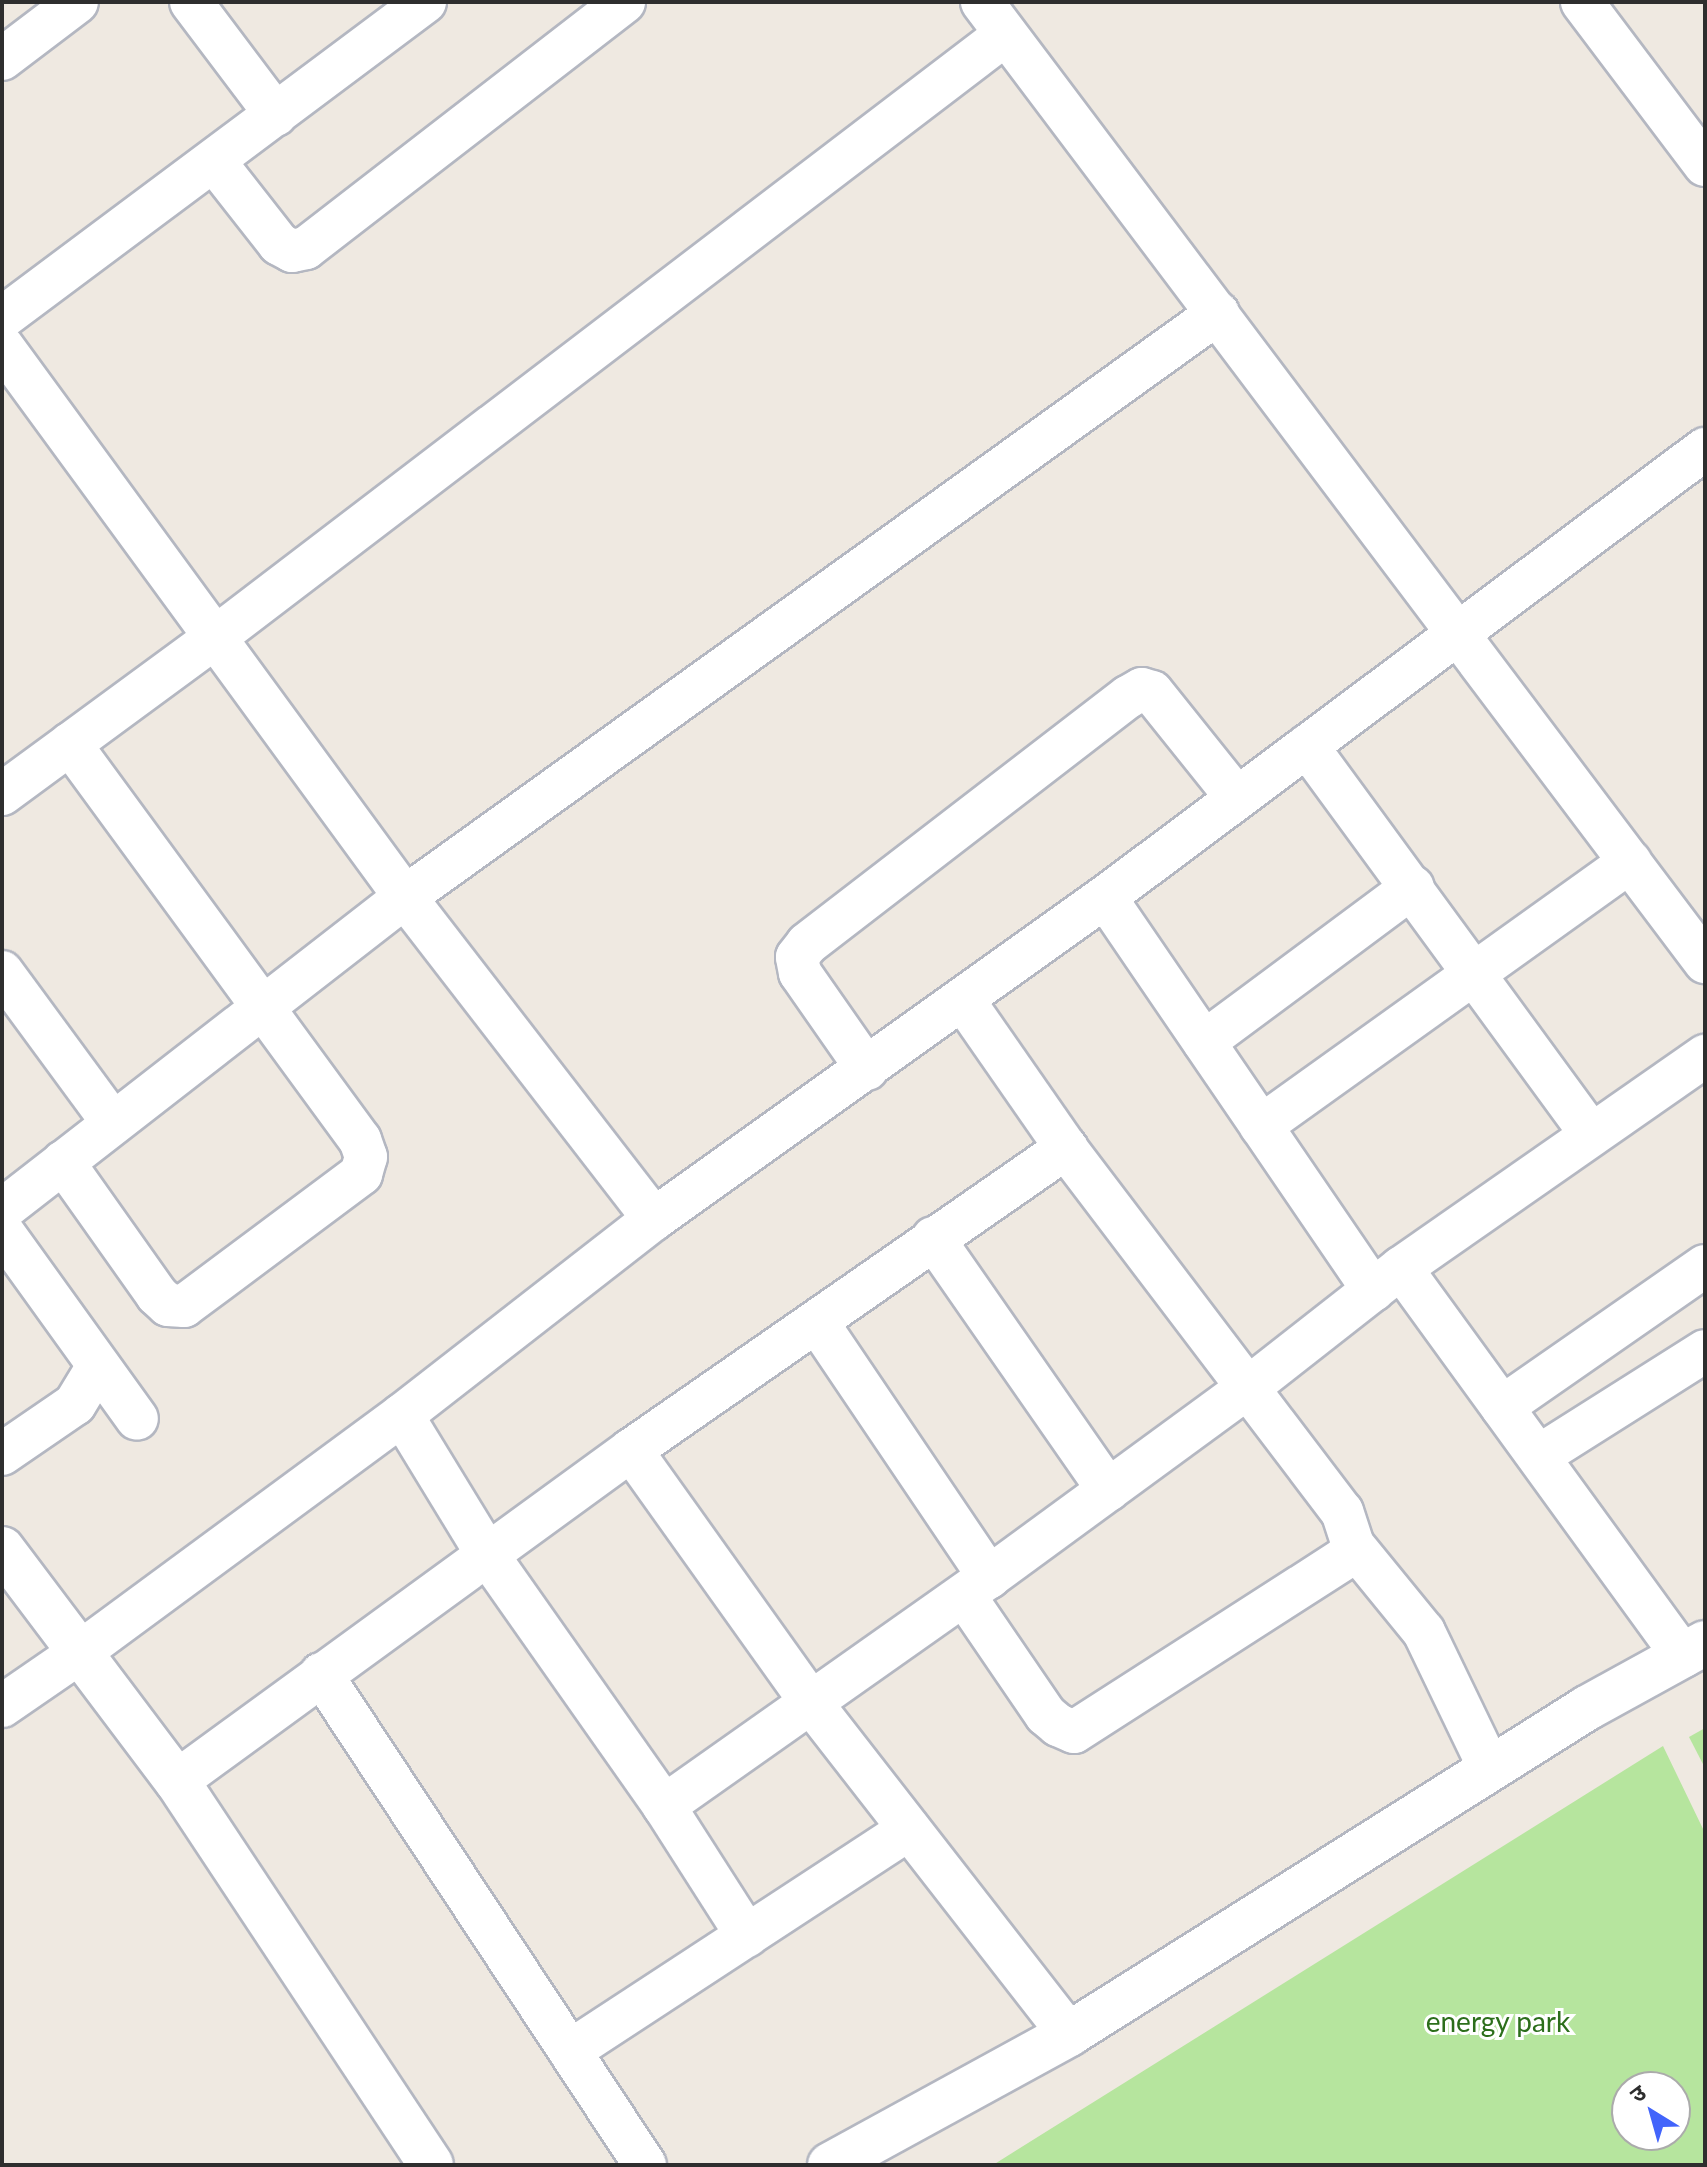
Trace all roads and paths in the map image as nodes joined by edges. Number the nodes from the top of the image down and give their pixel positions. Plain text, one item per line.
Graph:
1 (77, 2) edge
2 (191, 2) edge
3 (425, 2) edge
4 (624, 2) edge
5 (1582, 2) edge
6 (994, 18) edge
7 (2, 59) edge
8 (276, 115) junction
9 (1691, 117) edge
10 (214, 161) junction
11 (1705, 165) edge
12 (1218, 313) junction
13 (2, 318) edge
14 (2, 346) edge
15 (1705, 449) edge
16 (1456, 632) junction
17 (213, 639) junction
18 (70, 744) junction
19 (1307, 746) junction
20 (2, 794) edge
21 (1237, 798) junction
22 (1630, 862) junction
23 (1413, 887) junction
24 (405, 897) junction
25 (1105, 897) junction
26 (1705, 962) edge
27 (2, 972) edge
28 (1474, 973) junction
29 (964, 1001) junction
30 (262, 1007) junction
31 (1204, 1042) junction
32 (1705, 1056) edge
33 (867, 1069) junction
34 (113, 1123) junction
35 (1261, 1126) junction
36 (1590, 1133) junction
37 (1066, 1148) junction
38 (63, 1162) junction
39 (2, 1210) edge
40 (654, 1219) junction
41 (2, 1231) edge
42 (933, 1238) junction
43 (1705, 1266) edge
44 (1387, 1279) junction
45 (817, 1322) junction
46 (1705, 1351) edge
47 (98, 1366) junction
48 (1249, 1387) junction
49 (1502, 1407) junction
50 (402, 1415) junction
51 (137, 1419) dead end
52 (631, 1450) junction
53 (2, 1454) edge
54 (1539, 1456) junction
55 (1108, 1490) junction
56 (1353, 1545) junction
57 (2, 1549) edge
58 (487, 1554) junction
59 (976, 1586) junction
60 (1694, 1649) edge
61 (79, 1653) junction
62 (321, 1674) junction
63 (812, 1704) junction
64 (2, 1706) edge
65 (1490, 1769) junction
66 (177, 1781) junction
67 (664, 1806) junction
68 (909, 1829) junction
69 (747, 1936) junction
70 (1069, 2034) junction
71 (570, 2051) junction
72 (431, 2165) edge
73 (645, 2165) edge
74 (830, 2165) edge

1 - 7 street
2 - 8 street
3 - 8 street
4 - 10 street
5 - 9 street
6 - 12 street
6 - 17 street
8 - 10 street
9 - 11 street
10 - 13 street
12 - 16 street
12 - 24 street
14 - 17 street
15 - 16 street
16 - 19 street
16 - 22 street
17 - 18 street
17 - 24 street
18 - 20 street
18 - 30 street
19 - 21 street
19 - 23 street
21 - 25 street
21 - 33 street
22 - 26 street
22 - 28 street
23 - 28 street
23 - 31 street
24 - 30 street
24 - 40 street
25 - 29 street
25 - 31 street
27 - 34 street
28 - 35 street
28 - 36 street
29 - 33 street
29 - 37 street
30 - 34 street
30 - 38 street
31 - 35 street
32 - 36 street
33 - 40 street
34 - 38 street
35 - 44 street
36 - 44 street
37 - 42 street
37 - 48 street
38 - 39 street
40 - 50 street
41 - 47 street
42 - 45 street
42 - 55 street
43 - 49 street
44 - 48 street
44 - 49 street
45 - 52 street
45 - 59 street
46 - 54 street
47 - 51 street
47 - 53 street
48 - 55 street
48 - 56 street
49 - 54 street
50 - 58 street
50 - 61 street
52 - 58 street
52 - 63 street
54 - 60 street
55 - 59 street
56 - 59 street
56 - 65 street
57 - 61 street
58 - 62 street
58 - 67 street
59 - 63 street
60 - 65 street
61 - 64 street
61 - 66 street
62 - 66 street
62 - 71 street
63 - 67 street
63 - 68 street
65 - 70 street
66 - 72 street
67 - 69 street
68 - 69 street
68 - 70 street
69 - 71 street
70 - 74 street
71 - 73 street

